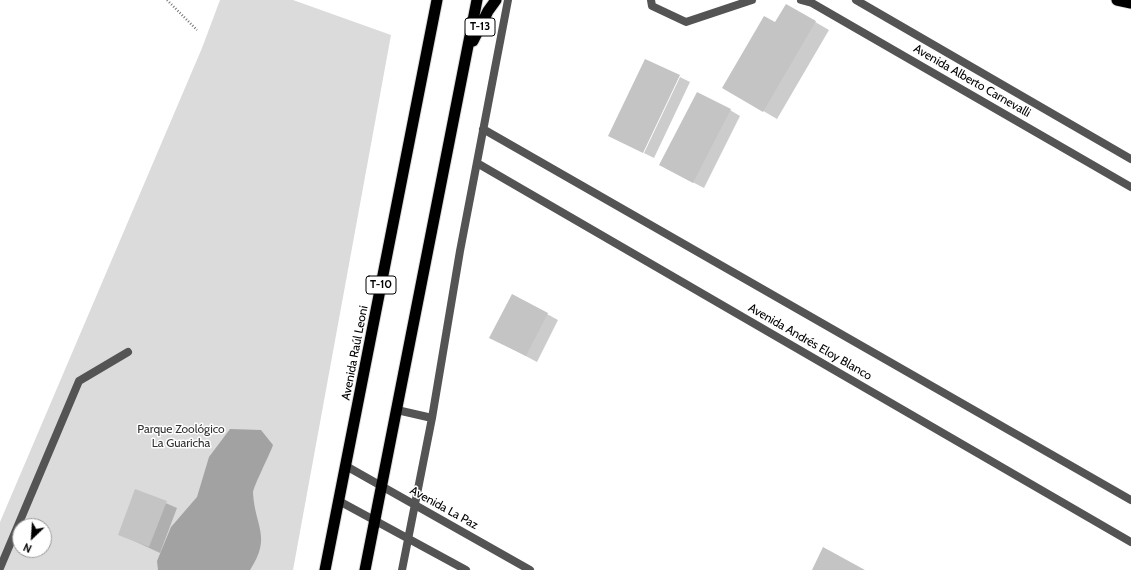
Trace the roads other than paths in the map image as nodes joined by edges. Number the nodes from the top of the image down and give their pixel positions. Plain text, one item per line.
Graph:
1 (437, 0) edge
2 (477, 0) edge
3 (496, 0) edge
4 (508, 0) edge
5 (651, 0) edge
6 (752, 0) edge
7 (801, 0) edge
8 (856, 0) edge
9 (1117, 0) edge
10 (1131, 3) edge
11 (466, 56) junction
12 (483, 129) junction
13 (1131, 159) edge
14 (477, 163) junction
15 (1131, 187) edge
16 (128, 352) dead end
17 (397, 410) junction
18 (432, 418) junction
19 (346, 466) junction
20 (382, 487) junction
21 (1131, 500) edge
22 (339, 501) junction
23 (414, 505) junction
24 (375, 521) junction
25 (408, 539) junction
26 (1131, 542) edge
27 (0, 568) edge
28 (325, 570) edge
29 (365, 570) edge
30 (402, 570) edge
31 (466, 570) edge
32 (530, 570) edge

1 - 19 highway, Avenida Raúl Leoni / T-10
2 - 11 highway
3 - 11 highway, T-13
4 - 12 street
5 - 6 street
7 - 15 street, Avenida Alberto Carnevalli
8 - 13 street, Avenida Alberto Carnevalli
9 - 10 highway
11 - 17 highway
12 - 14 street
12 - 21 street, Avenida Andrés Eloy Blanco
14 - 18 street
14 - 26 street, Avenida Andrés Eloy Blanco
16 - 27 street
17 - 18 street
17 - 20 highway
18 - 23 street
19 - 20 street, Avenida La Paz
19 - 22 highway, Avenida Raúl Leoni / T-10
20 - 23 street, Avenida La Paz
20 - 24 highway
22 - 24 street
22 - 28 highway, Avenida Raúl Leoni / T-10
23 - 25 street
23 - 32 street, Avenida La Paz
24 - 25 street
24 - 29 highway
25 - 30 street
25 - 31 street

